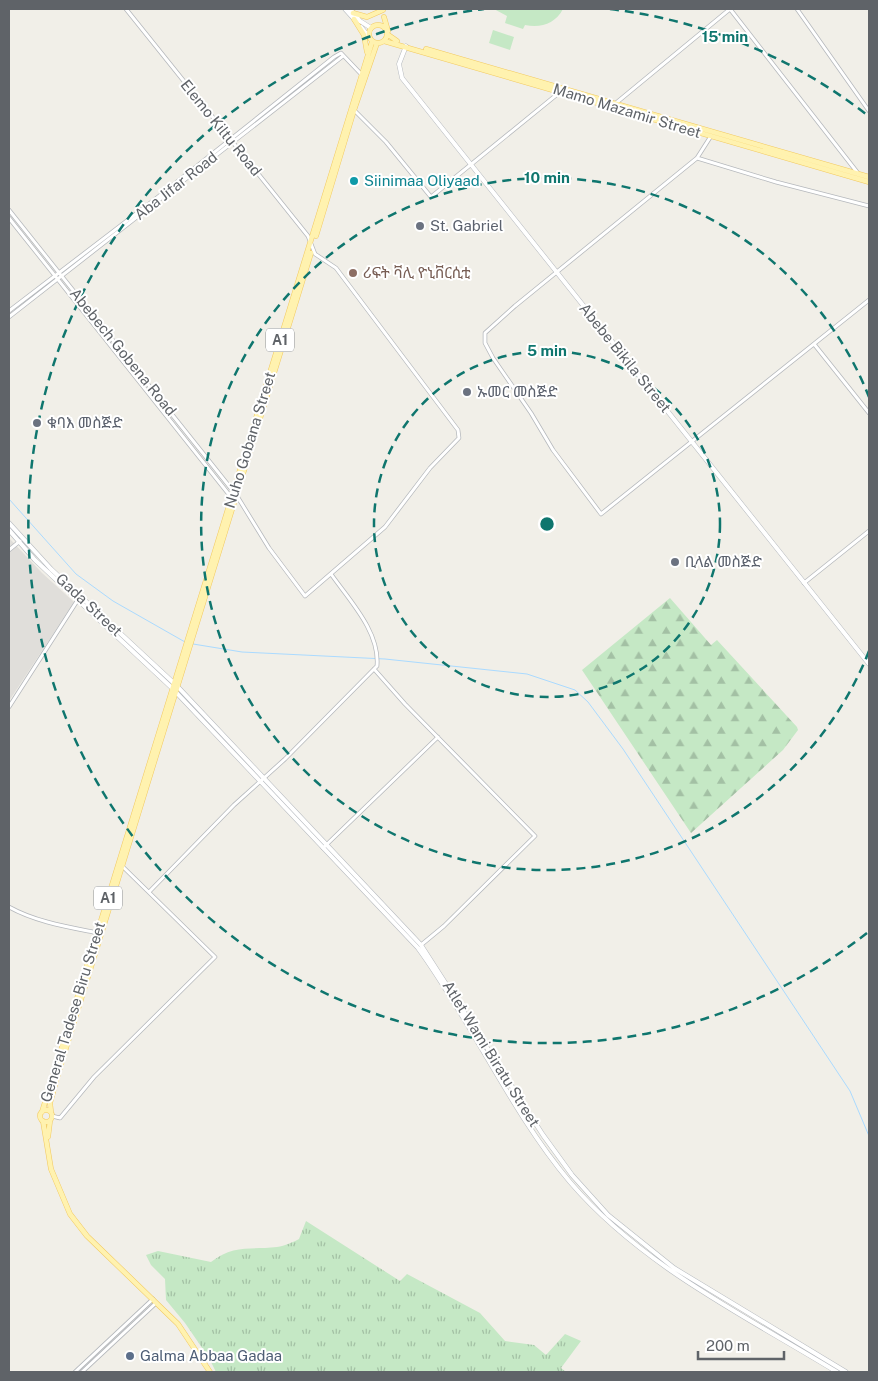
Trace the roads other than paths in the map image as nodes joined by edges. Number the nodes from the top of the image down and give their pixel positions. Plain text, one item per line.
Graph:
1 (126, 9) edge
2 (345, 9) edge
3 (384, 9) edge
4 (730, 9) edge
5 (797, 9) edge
6 (351, 11) edge
7 (384, 17) junction
8 (354, 19) junction
9 (373, 27) junction
10 (383, 28) junction
11 (387, 34) junction
12 (369, 37) junction
13 (384, 41) junction
14 (395, 41) junction
15 (374, 43) junction
16 (409, 46) junction
17 (369, 54) junction
18 (360, 74) junction
19 (564, 90) junction
20 (614, 105) junction
21 (352, 109) junction
22 (869, 111) edge
23 (711, 136) junction
24 (231, 140) junction
25 (698, 158) junction
26 (472, 164) junction
27 (856, 175) junction
28 (869, 177) edge
29 (869, 182) edge
30 (869, 206) edge
31 (9, 210) edge
32 (9, 218) edge
33 (311, 246) junction
34 (557, 272) junction
35 (59, 275) junction
36 (869, 300) edge
37 (9, 311) edge
38 (9, 317) edge
39 (814, 344) junction
40 (869, 412) edge
41 (692, 441) junction
42 (235, 498) junction
43 (9, 524) edge
44 (9, 530) edge
45 (869, 531) edge
46 (20, 541) junction
47 (9, 550) edge
48 (331, 574) junction
49 (804, 583) junction
50 (80, 597) junction
51 (869, 664) edge
52 (376, 667) junction
53 (174, 687) junction
54 (9, 707) edge
55 (438, 737) junction
56 (262, 779) junction
57 (328, 844) junction
58 (323, 848) junction
59 (120, 864) junction
60 (149, 892) junction
61 (9, 908) edge
62 (99, 934) junction
63 (421, 945) junction
64 (42, 1112) junction
65 (51, 1116) junction
66 (43, 1121) junction
67 (48, 1141) junction
68 (155, 1300) junction
69 (75, 1372) edge
70 (82, 1372) edge
71 (210, 1372) edge
72 (836, 1372) edge
73 (846, 1372) edge

1 - 24 street, Elemo Kiltu Road
2 - 8 main road
3 - 6 main road
3 - 7 main road
3 - 9 main road
4 - 20 street
4 - 27 street
5 - 22 street
6 - 9 main road
7 - 10 main road
7 - 14 main road
8 - 12 main road
8 - 17 main road
9 - 10 main road
9 - 12 main road
10 - 11 main road
11 - 13 main road
11 - 14 main road, Mamo Mazamir Street
12 - 15 main road
13 - 14 main road, Mamo Mazamir Street
13 - 15 main road
14 - 16 main road, Mamo Mazamir Street
14 - 17 main road
15 - 17 main road, Nuho Gobana Street / A1
16 - 19 main road, Mamo Mazamir Street
16 - 26 main road, Abebe Bikila Street
17 - 18 main road, Nuho Gobana Street / A1
17 - 21 main road, Nuho Gobana Street / A1
18 - 21 main road, Nuho Gobana Street / A1
18 - 24 street, Aba Jifar Road
19 - 20 main road, Mamo Mazamir Street
19 - 26 street
20 - 23 main road, Mamo Mazamir Street
20 - 27 main road, Mamo Mazamir Street
21 - 26 street
21 - 33 main road, Nuho Gobana Street / A1
23 - 25 street
23 - 27 main road, Mamo Mazamir Street
24 - 33 street, Elemo Kiltu Road
24 - 35 street, Aba Jifar Road
25 - 30 street
25 - 34 street
26 - 34 main road, Abebe Bikila Street
27 - 28 main road, Mamo Mazamir Street
27 - 29 main road, Mamo Mazamir Street
31 - 35 street, Abebech Gobena Road
32 - 35 street, Abebech Gobena Road
33 - 42 main road, Nuho Gobana Street / A1
33 - 48 street, Elemo Kiltu Road
34 - 41 main road, Abebe Bikila Street
34 - 41 street
35 - 37 street, Aba Jifar Road
35 - 38 street, Aba Jifar Road
35 - 42 street, Abebech Gobena Road
36 - 39 street
39 - 40 street
39 - 41 street
41 - 49 main road, Abebe Bikila Street
42 - 48 street, Abebech Gobena Road
42 - 53 main road, Nuho Gobana Street / A1
43 - 46 main road
44 - 46 main road
45 - 49 street
46 - 47 street
46 - 50 main road, Gada Street
48 - 52 street
49 - 51 main road, Abebe Bikila Street
50 - 53 main road, Gada Street
50 - 54 street
52 - 55 street
52 - 56 street
53 - 56 main road, Atlet Wami Biratu Street
53 - 59 main road, General Tadese Biru Street / A1
55 - 57 street
55 - 63 street
56 - 57 main road, Atlet Wami Biratu Street
56 - 58 main road, Atlet Wami Biratu Street
56 - 60 street
57 - 58 street
57 - 63 main road, Atlet Wami Biratu Street
58 - 72 main road, Atlet Wami Biratu Street
59 - 60 street
59 - 62 main road, General Tadese Biru Street / A1
60 - 65 street
61 - 62 street
62 - 64 main road, General Tadese Biru Street / A1
62 - 65 main road, General Tadese Biru Street / A1
63 - 73 main road, Atlet Wami Biratu Street
64 - 65 main road
64 - 66 main road
65 - 66 main road
65 - 67 main road, A1
66 - 67 main road, A1
67 - 68 main road, A1
68 - 69 street
68 - 70 street
68 - 71 main road, A1

